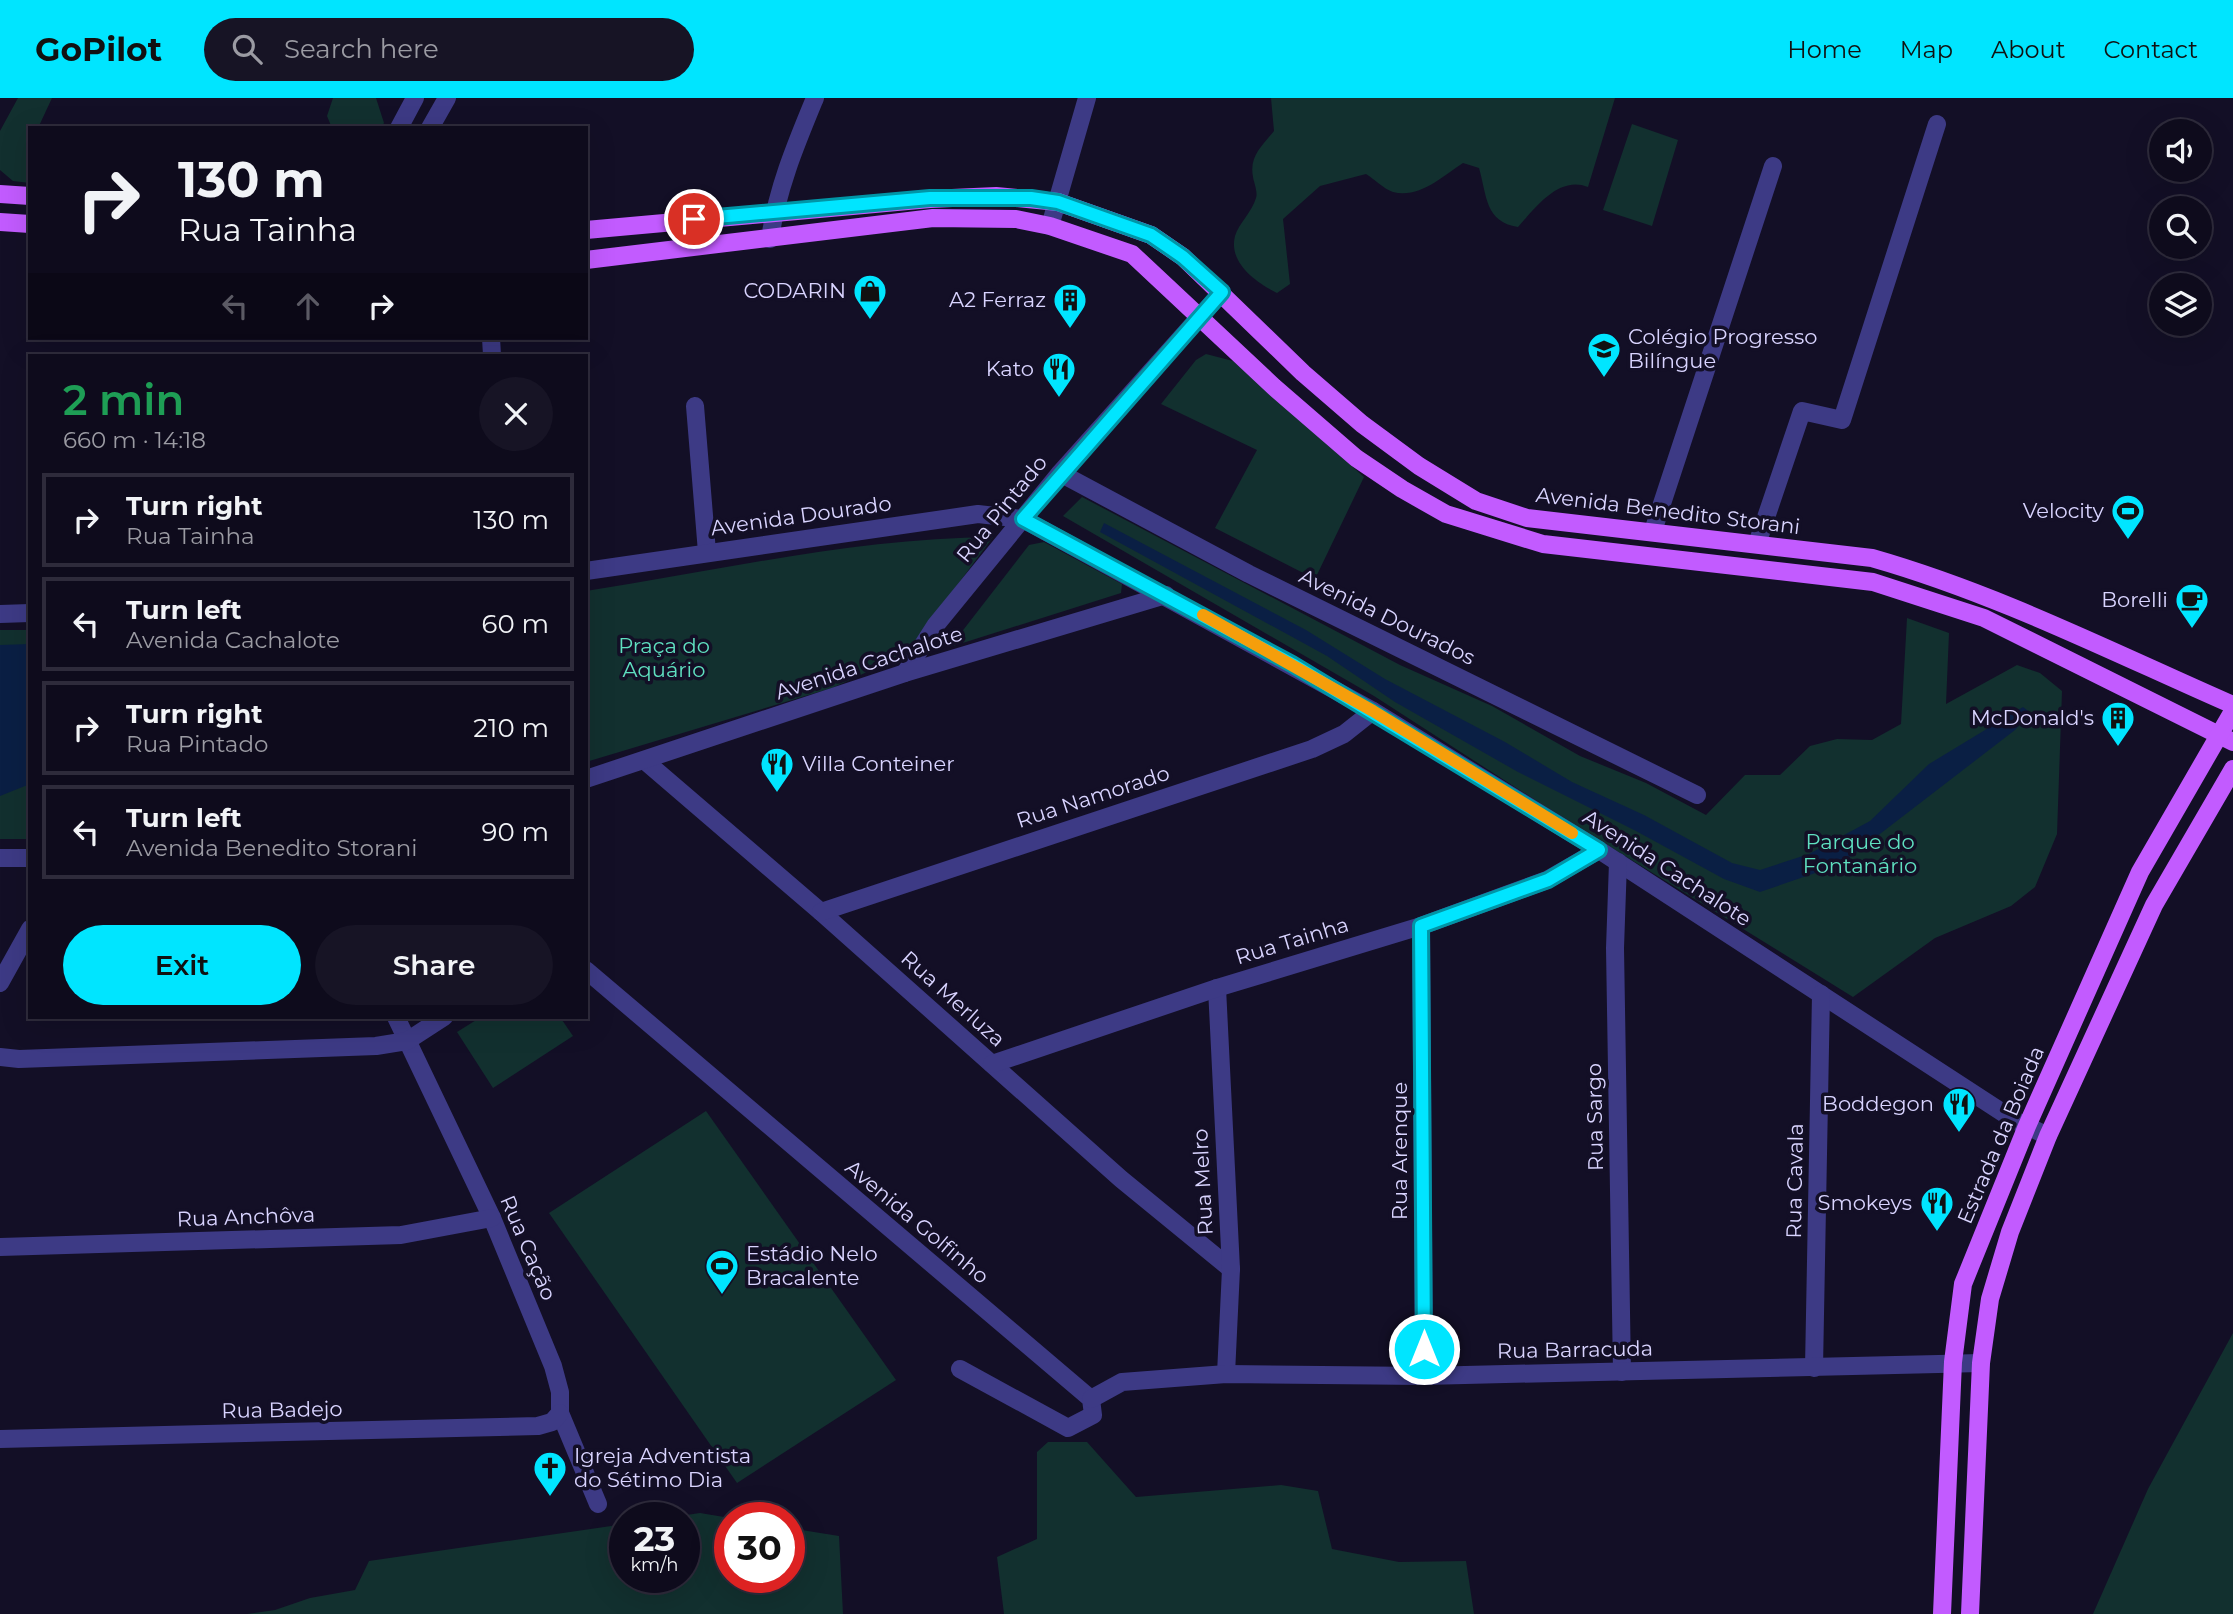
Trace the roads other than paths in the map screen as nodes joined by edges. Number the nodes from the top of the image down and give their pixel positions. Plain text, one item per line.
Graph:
1 (415, 98) edge
2 (447, 98) edge
3 (815, 98) edge
4 (1087, 98) edge
5 (1937, 124) dead end
6 (400, 126) edge
7 (431, 126) edge
8 (1773, 166) dead end
9 (0, 194) edge
10 (28, 196) edge
11 (1058, 202) junction
12 (774, 211) junction
13 (0, 222) edge
14 (28, 224) edge
15 (1050, 226) junction
16 (588, 230) edge
17 (770, 239) junction
18 (588, 260) edge
19 (1222, 292) junction
20 (1199, 317) junction
21 (695, 407) dead end
22 (1060, 473) junction
23 (1023, 519) junction
24 (1653, 531) junction
25 (1757, 544) junction
26 (707, 552) junction
27 (588, 571) edge
28 (1166, 595) junction
29 (28, 613) edge
30 (0, 614) edge
31 (905, 673) junction
32 (2233, 705) edge
33 (1373, 711) junction
34 (2233, 711) edge
35 (2226, 738) edge
36 (645, 761) junction
37 (2233, 769) edge
38 (588, 778) edge
39 (1697, 795) dead end
40 (1599, 850) junction
41 (0, 858) edge
42 (28, 858) edge
43 (1618, 862) junction
44 (821, 912) junction
45 (1421, 926) junction
46 (28, 933) edge
47 (588, 972) edge
48 (0, 983) edge
49 (1217, 988) junction
50 (1821, 994) junction
51 (397, 1019) edge
52 (441, 1019) edge
53 (407, 1041) junction
54 (0, 1056) edge
55 (992, 1064) junction
56 (2027, 1126) junction
57 (2048, 1136) junction
58 (492, 1218) junction
59 (0, 1247) edge
60 (1231, 1269) junction
61 (1953, 1362) junction
62 (1981, 1363) junction
63 (1814, 1368) junction
64 (960, 1369) dead end
65 (1622, 1372) junction
66 (1226, 1374) junction
67 (1424, 1376) junction
68 (1091, 1399) junction
69 (560, 1413) junction
70 (0, 1439) edge
71 (598, 1504) dead end
72 (1942, 1614) edge
73 (1970, 1614) edge

1 - 6 street
2 - 7 street
3 - 12 street
4 - 11 street
5 - 25 street
8 - 24 street
9 - 10 main road
11 - 12 main road, Avenida Benedito Storani
11 - 15 street
11 - 19 main road, Avenida Benedito Storani
12 - 16 main road, Avenida Benedito Storani
12 - 17 street
13 - 14 main road
15 - 17 main road
15 - 20 main road
17 - 18 main road
19 - 20 street, Rua Pintado
19 - 24 main road, Avenida Benedito Storani
20 - 22 street, Rua Pintado
20 - 35 main road
21 - 26 street
22 - 23 street, Rua Pintado
22 - 39 street, Avenida Dourados
23 - 26 street, Avenida Dourado
23 - 28 street, Avenida Cachalote
23 - 31 street, Rua Pintado
24 - 25 main road, Avenida Benedito Storani
25 - 32 main road, Avenida Benedito Storani
26 - 27 street, Avenida Dourado
28 - 31 street, Avenida Cachalote
28 - 33 street, Avenida Cachalote
29 - 30 street
31 - 36 street, Avenida Cachalote
33 - 40 street, Avenida Cachalote
33 - 44 street, Rua Namorado
34 - 35 main road, Estrada da Boiada
35 - 56 main road, Estrada da Boiada
36 - 38 street, Avenida Cachalote
36 - 44 street, Rua Merluza
37 - 57 main road, Estrada da Boiada
40 - 43 street, Avenida Cachalote
40 - 45 street, Rua Tainha
41 - 42 street
43 - 50 street, Avenida Cachalote
43 - 65 street, Rua Sargo
44 - 55 street, Rua Merluza
45 - 49 street, Rua Tainha
45 - 67 street, Rua Arenque
46 - 48 street
47 - 68 street, Avenida Golfinho
49 - 55 street, Rua Tainha
49 - 60 street, Rua Melro
50 - 56 street, Avenida Cachalote
50 - 63 street, Rua Cavala
51 - 53 street, Rua Cação
52 - 53 street
53 - 54 street
53 - 58 street, Rua Cação
55 - 60 street, Rua Merluza
56 - 57 street, Avenida Cachalote
56 - 61 main road, Estrada da Boiada
57 - 62 main road, Estrada da Boiada
58 - 59 street, Rua Anchôva
58 - 69 street, Rua Cação
60 - 66 street, Rua Melro
61 - 62 street, Rua Barracuda
61 - 63 street, Rua Barracuda
61 - 72 main road, Estrada da Boiada
62 - 73 main road, Estrada da Boiada
63 - 65 street, Rua Barracuda
64 - 68 street
65 - 67 street, Rua Barracuda
66 - 67 street, Rua Barracuda
66 - 68 street, Rua Barracuda
69 - 70 street, Rua Badejo
69 - 71 street, Rua Cação

